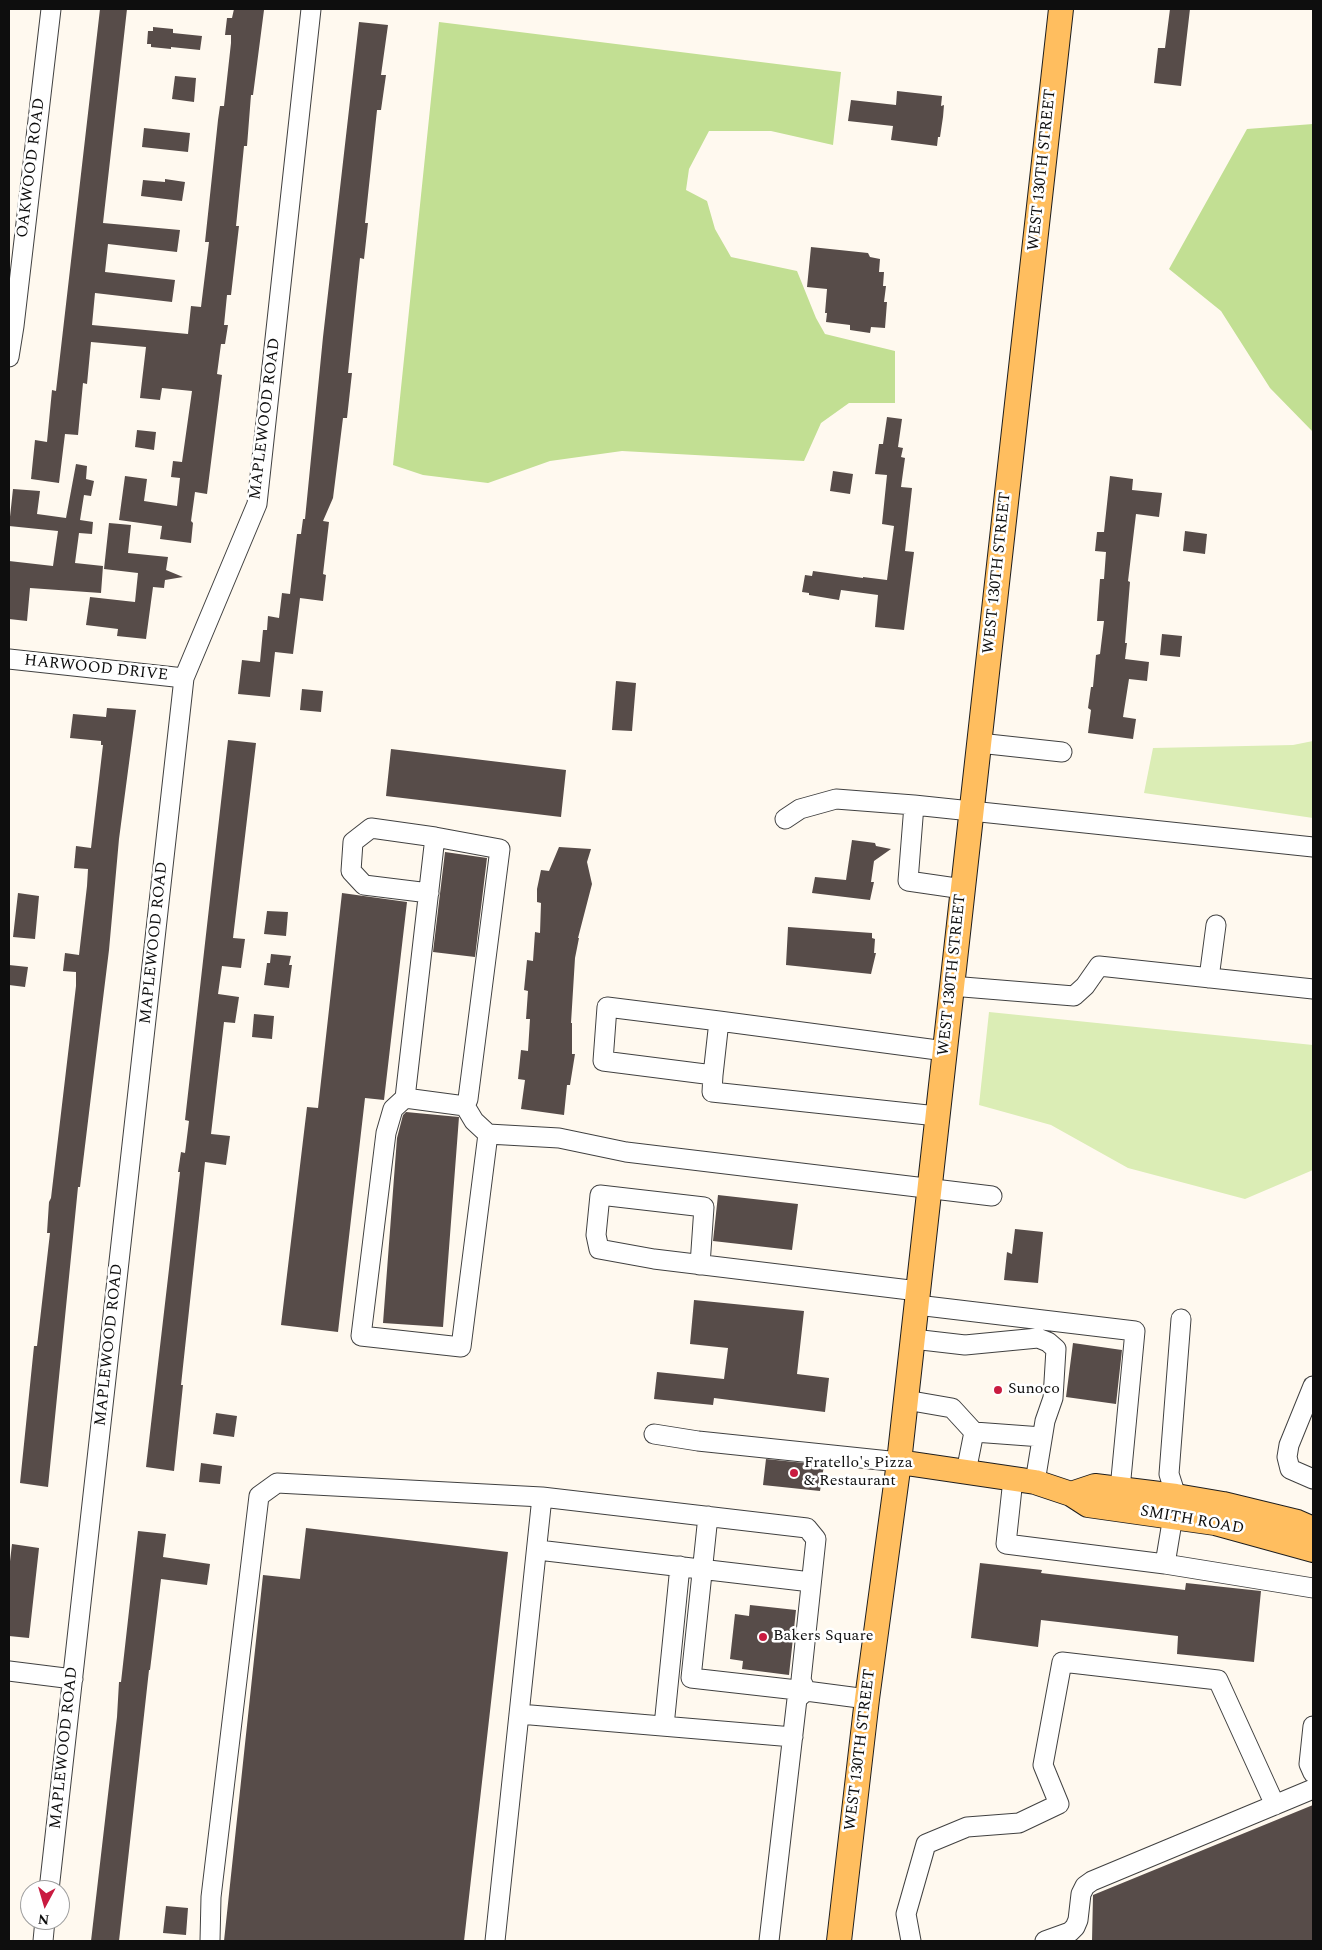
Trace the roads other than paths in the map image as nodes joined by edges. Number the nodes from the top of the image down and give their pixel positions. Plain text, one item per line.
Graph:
1 (51, 9) edge
2 (312, 9) edge
3 (1061, 9) edge
4 (9, 356) edge
5 (9, 659) edge
6 (184, 678) junction
7 (979, 743) junction
8 (1062, 752) dead end
9 (914, 805) junction
10 (972, 810) junction
11 (785, 819) dead end
12 (435, 837) junction
13 (1313, 847) edge
14 (963, 889) junction
15 (428, 893) junction
16 (1216, 925) dead end
17 (1209, 978) junction
18 (951, 986) junction
19 (1313, 989) edge
20 (718, 1021) junction
21 (945, 1051) junction
22 (713, 1075) junction
23 (405, 1098) junction
24 (465, 1106) junction
25 (938, 1116) junction
26 (488, 1134) junction
27 (930, 1188) junction
28 (992, 1196) dead end
29 (700, 1265) junction
30 (917, 1298) junction
31 (1181, 1319) dead end
32 (913, 1339) junction
33 (1313, 1386) edge
34 (906, 1400) junction
35 (974, 1432) junction
36 (654, 1434) dead end
37 (1042, 1437) junction
38 (899, 1462) junction
39 (966, 1472) junction
40 (1313, 1479) edge
41 (1024, 1481) junction
42 (1120, 1489) junction
43 (1071, 1494) junction
44 (542, 1497) junction
45 (1174, 1506) junction
46 (708, 1516) junction
47 (1313, 1529) edge
48 (538, 1550) junction
49 (1313, 1550) edge
50 (1166, 1564) junction
51 (680, 1566) junction
52 (702, 1569) junction
53 (811, 1582) junction
54 (1313, 1588) edge
55 (9, 1671) edge
56 (669, 1676) junction
57 (691, 1678) junction
58 (73, 1679) junction
59 (806, 1691) junction
60 (867, 1699) junction
61 (519, 1714) junction
62 (664, 1726) junction
63 (1313, 1726) edge
64 (793, 1737) junction
65 (1313, 1773) edge
66 (1313, 1789) edge
67 (1275, 1805) junction
68 (50, 1880) edge
69 (210, 1941) edge
70 (494, 1941) edge
71 (769, 1941) edge
72 (839, 1941) edge
73 (911, 1941) edge
74 (1046, 1941) edge

1 - 4 street, OAKWOOD ROAD
2 - 6 street, MAPLEWOOD ROAD
3 - 7 main road, WEST 130TH STREET
5 - 6 street, HARWOOD DRIVE
6 - 58 street, MAPLEWOOD ROAD
7 - 8 street
7 - 10 main road, WEST 130TH STREET
9 - 10 street
9 - 11 street
9 - 14 street
10 - 13 street
10 - 14 main road, WEST 130TH STREET
12 - 15 street
12 - 15 street
12 - 24 street
14 - 18 main road, WEST 130TH STREET
15 - 23 street
16 - 17 street
17 - 18 street
17 - 19 street
18 - 21 main road, WEST 130TH STREET
20 - 21 street
20 - 22 street
20 - 22 street
21 - 25 main road, WEST 130TH STREET
22 - 25 street
23 - 24 street
23 - 26 street
24 - 26 street
25 - 27 main road, WEST 130TH STREET
26 - 27 street
27 - 28 street
27 - 30 main road, WEST 130TH STREET
29 - 29 street
29 - 30 street
30 - 32 main road, WEST 130TH STREET
30 - 42 street
31 - 45 street
32 - 34 main road, WEST 130TH STREET
32 - 37 street
33 - 40 street
34 - 35 street
34 - 38 main road, WEST 130TH STREET
35 - 37 street
35 - 39 street
36 - 38 street
37 - 41 street
38 - 39 main road, SMITH ROAD
38 - 60 main road, WEST 130TH STREET
39 - 41 main road, SMITH ROAD
41 - 43 main road, SMITH ROAD
41 - 50 street
42 - 43 main road, SMITH ROAD
42 - 45 main road, SMITH ROAD
43 - 45 main road, SMITH ROAD
44 - 46 street
44 - 48 street
44 - 69 street
45 - 47 main road, SMITH ROAD
45 - 49 main road, SMITH ROAD
45 - 50 street
46 - 52 street
46 - 53 street
48 - 51 street
48 - 61 street
50 - 54 street
51 - 52 street
51 - 56 street
52 - 53 street
52 - 57 street
53 - 59 street
55 - 58 street
56 - 57 street
56 - 62 street
57 - 59 street
58 - 68 street, MAPLEWOOD ROAD
59 - 60 street
59 - 64 street
60 - 72 main road, WEST 130TH STREET
61 - 62 street
61 - 70 street
62 - 64 street
63 - 65 street
64 - 71 street
66 - 67 street
67 - 73 street
67 - 74 street

